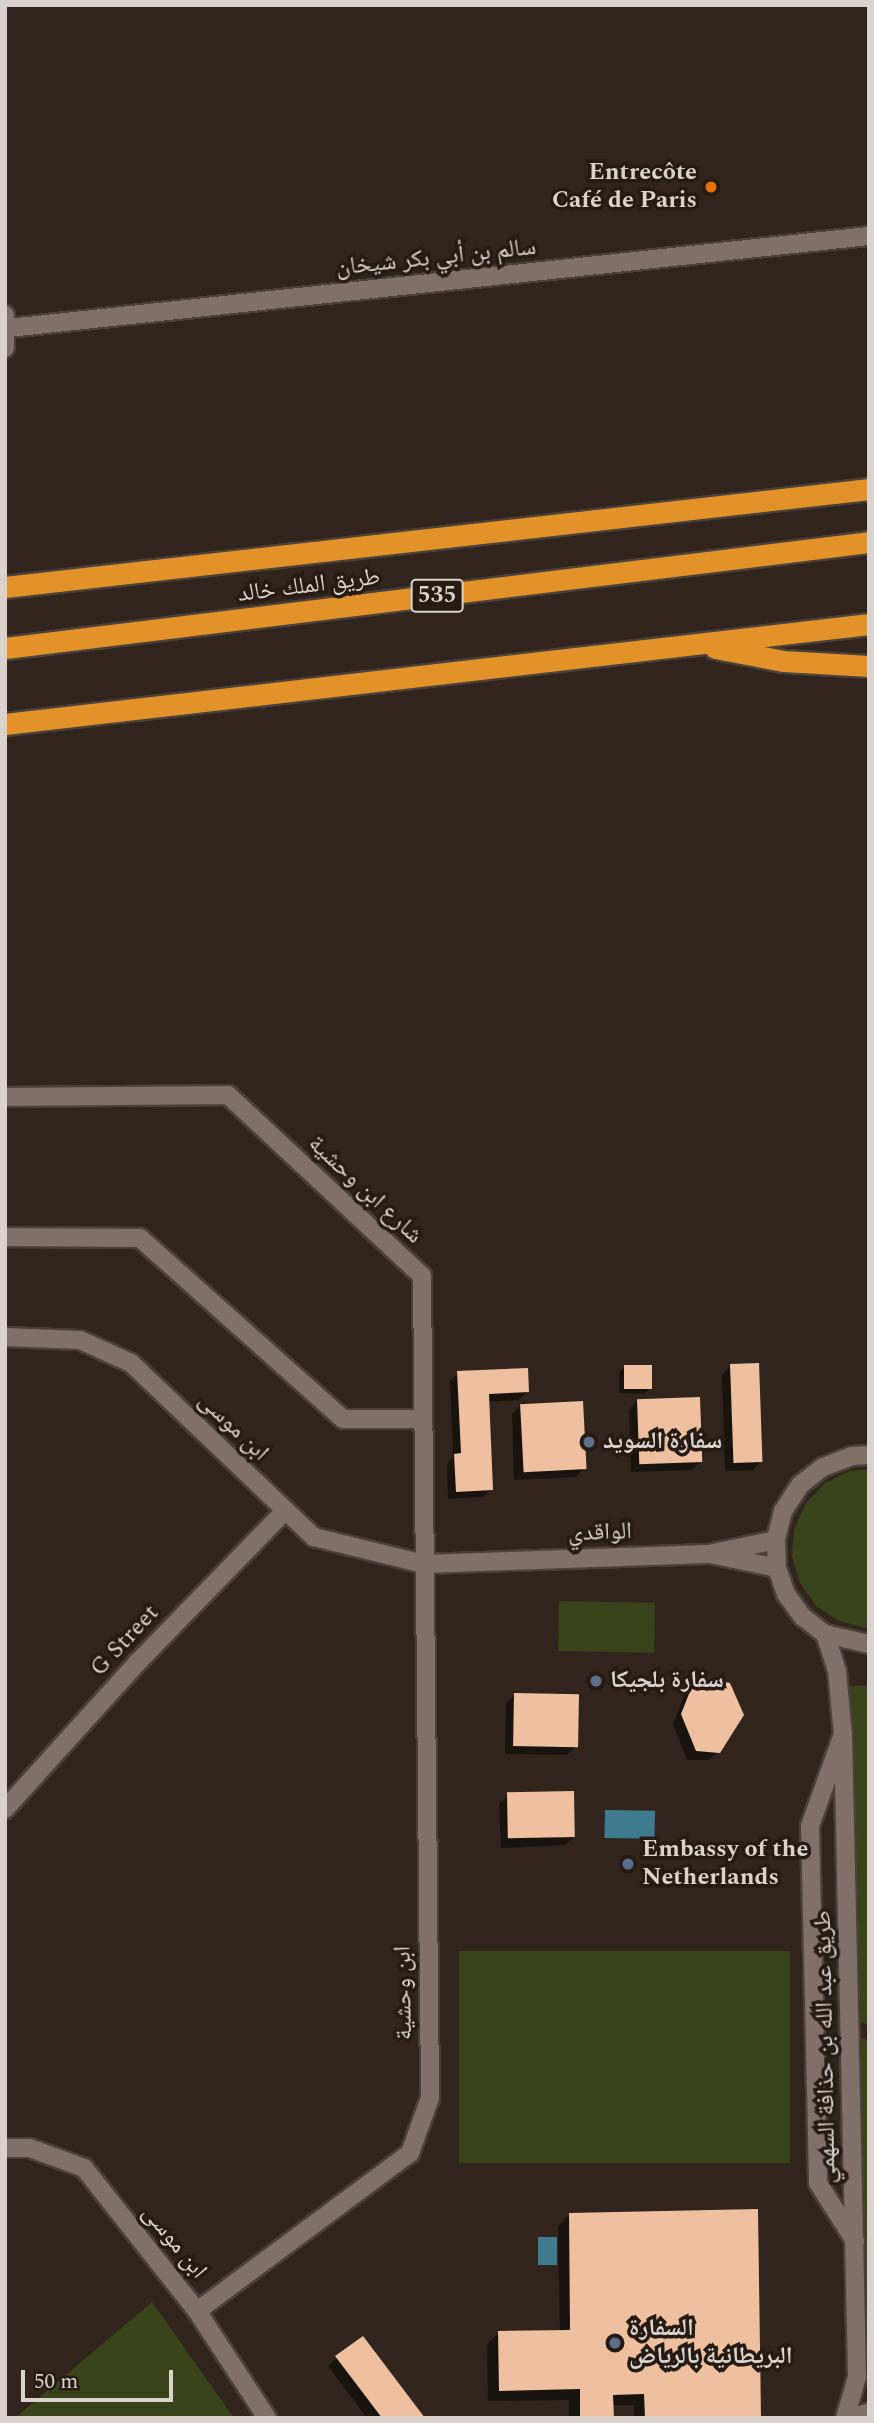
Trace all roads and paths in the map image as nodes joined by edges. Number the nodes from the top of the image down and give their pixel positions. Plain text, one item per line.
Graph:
1 (869, 236) edge
2 (7, 321) edge
3 (5, 348) edge
4 (869, 488) edge
5 (869, 542) edge
6 (5, 587) edge
7 (869, 624) edge
8 (696, 644) junction
9 (5, 648) edge
10 (869, 666) edge
11 (5, 724) edge
12 (5, 1097) edge
13 (5, 1237) edge
14 (5, 1337) edge
15 (423, 1419) junction
16 (869, 1455) edge
17 (285, 1511) junction
18 (776, 1540) junction
19 (708, 1554) junction
20 (424, 1564) junction
21 (777, 1568) junction
22 (825, 1634) junction
23 (869, 1644) edge
24 (843, 1734) junction
25 (5, 1809) edge
26 (5, 2148) edge
27 (855, 2241) junction
28 (197, 2311) junction
29 (869, 2412) edge
30 (267, 2418) edge
31 (845, 2418) edge
32 (852, 2418) edge

1 - 2 street, سالم بن أبي بكر شيخان
2 - 3 street
4 - 6 highway
5 - 9 highway, طريق الملك خالد / 535
7 - 8 highway
8 - 10 highway
8 - 11 highway
12 - 15 street, شارع ابن وحشية
13 - 15 street
14 - 17 street, ابن موسى
15 - 20 street, شارع ابن وحشية
16 - 18 street
17 - 20 street, ابن موسى
17 - 25 street, G Street
18 - 19 street, الواقدي
18 - 21 street
19 - 20 street, الواقدي
19 - 21 street
20 - 28 street, ابن وحشية
21 - 22 street
22 - 23 street
22 - 24 street, طريق عبد الله بن حذافة السهمي
24 - 27 street, طريق عبد الله بن حذافة السهمي
24 - 27 street
26 - 28 street, ابن موسى
27 - 31 street, طريق عبد الله بن حذافة السهمي
28 - 30 street, ابن موسى
29 - 32 street

